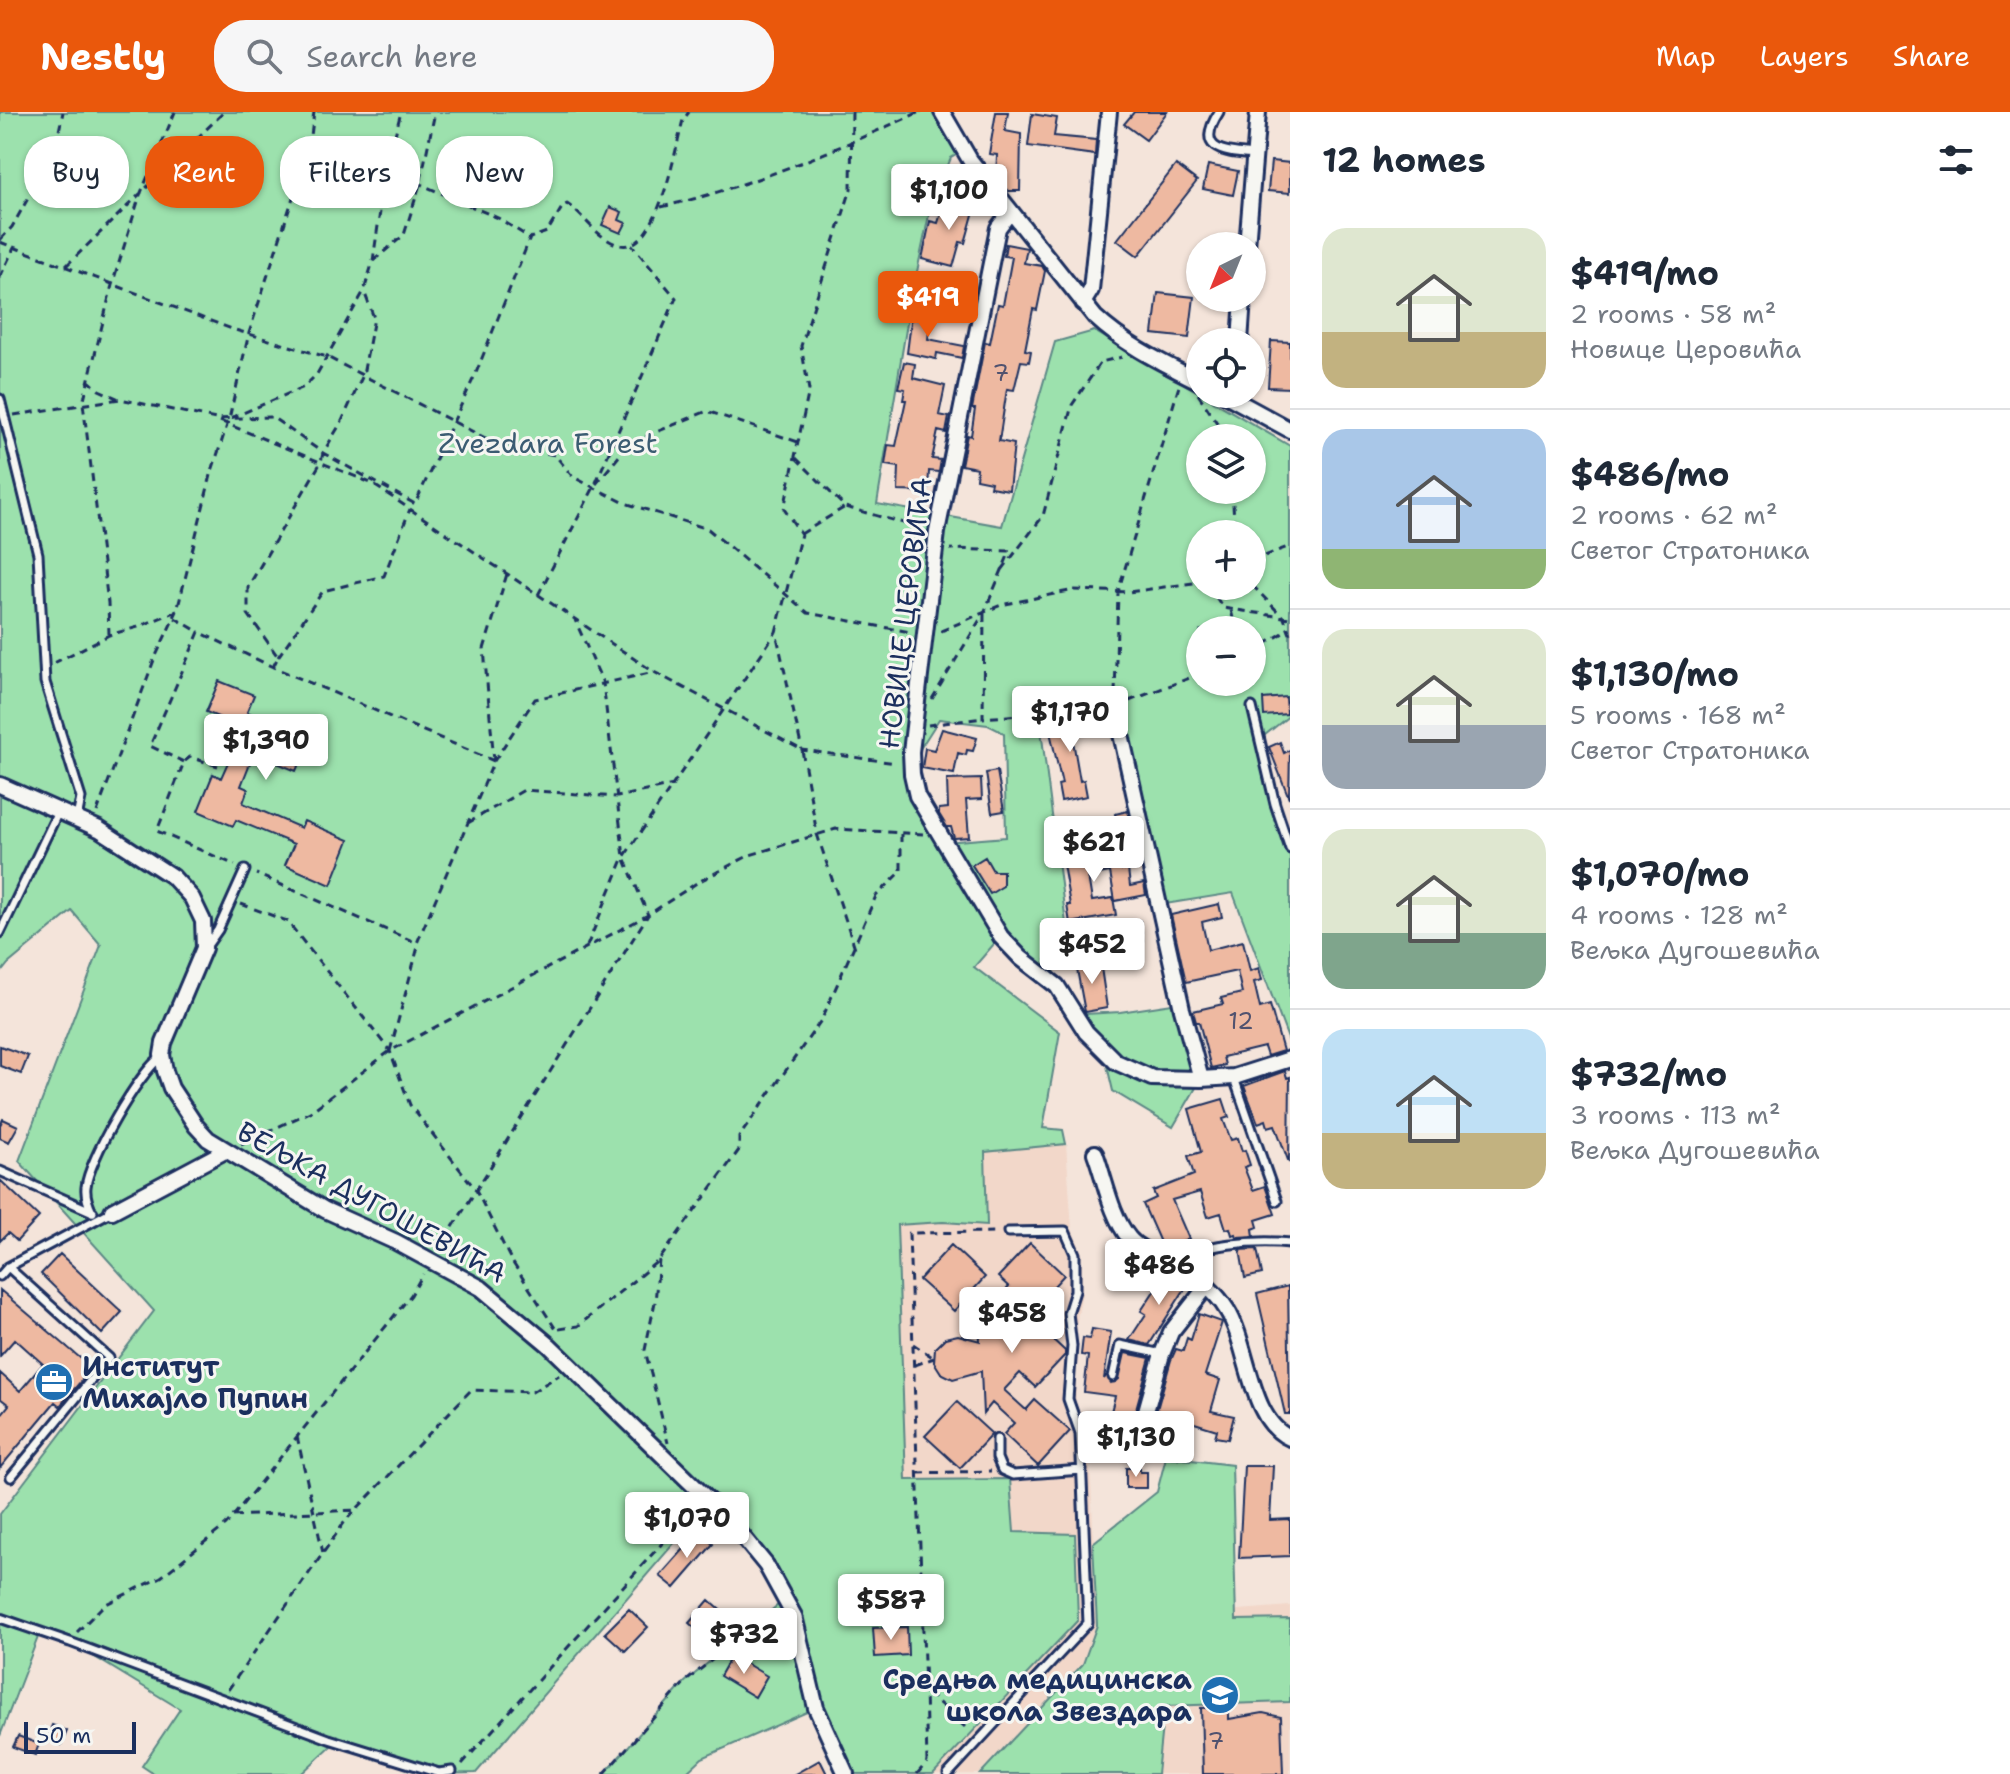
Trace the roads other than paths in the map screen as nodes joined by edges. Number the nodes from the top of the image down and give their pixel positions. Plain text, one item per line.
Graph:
1 (942, 112) edge
2 (1109, 112) edge
3 (1219, 112) edge
4 (1258, 112) edge
5 (1254, 155) junction
6 (1010, 212) junction
7 (1248, 232) edge
8 (1083, 303) junction
9 (1186, 375) edge
10 (0, 399) edge
11 (1252, 408) edge
12 (1290, 430) edge
13 (1115, 707) road end
14 (1252, 707) road end
15 (0, 785) edge
16 (59, 810) junction
17 (77, 818) junction
18 (1290, 849) edge
19 (245, 870) road end
20 (0, 933) edge
21 (204, 948) junction
22 (162, 1055) junction
23 (1290, 1059) edge
24 (1234, 1077) junction
25 (1201, 1079) junction
26 (225, 1151) junction
27 (1095, 1153) dead end
28 (0, 1171) edge
29 (1277, 1201) dead end
30 (92, 1212) junction
31 (109, 1213) junction
32 (1008, 1232) road end
33 (1290, 1243) edge
34 (1175, 1265) junction
35 (8, 1267) junction
36 (0, 1276) edge
37 (1207, 1286) junction
38 (1162, 1354) junction
39 (1113, 1377) dead end
40 (1290, 1438) edge
41 (997, 1439) dead end
42 (1134, 1454) dead end
43 (1082, 1470) junction
44 (11, 1477) dead end
45 (0, 1618) edge
46 (452, 1771) road end
47 (846, 1774) edge
48 (948, 1774) edge

1 - 6 street
2 - 8 street
3 - 5 lane
4 - 5 street
5 - 7 street
6 - 8 street
6 - 25 street, НОВИЦЕ ЦЕРОВИЋА
8 - 9 street
10 - 17 lane
11 - 12 street
13 - 25 street
14 - 18 lane
15 - 16 street
16 - 17 street
16 - 20 lane
17 - 21 street
19 - 21 lane
21 - 22 street
22 - 26 street, ВЕЉКА ДУГОШЕВИЋА
22 - 30 lane
23 - 24 street, НОВИЦЕ ЦЕРОВИЋА
24 - 25 street, НОВИЦЕ ЦЕРОВИЋА
24 - 29 lane
26 - 31 street
26 - 47 street, ВЕЉКА ДУГОШЕВИЋА
27 - 34 street
28 - 30 lane
30 - 31 lane
31 - 35 lane
32 - 43 lane
33 - 34 lane
34 - 37 street
35 - 36 lane
35 - 44 lane
37 - 38 street
37 - 40 street
38 - 39 lane
38 - 42 street
41 - 43 lane
43 - 48 lane
45 - 46 lane

